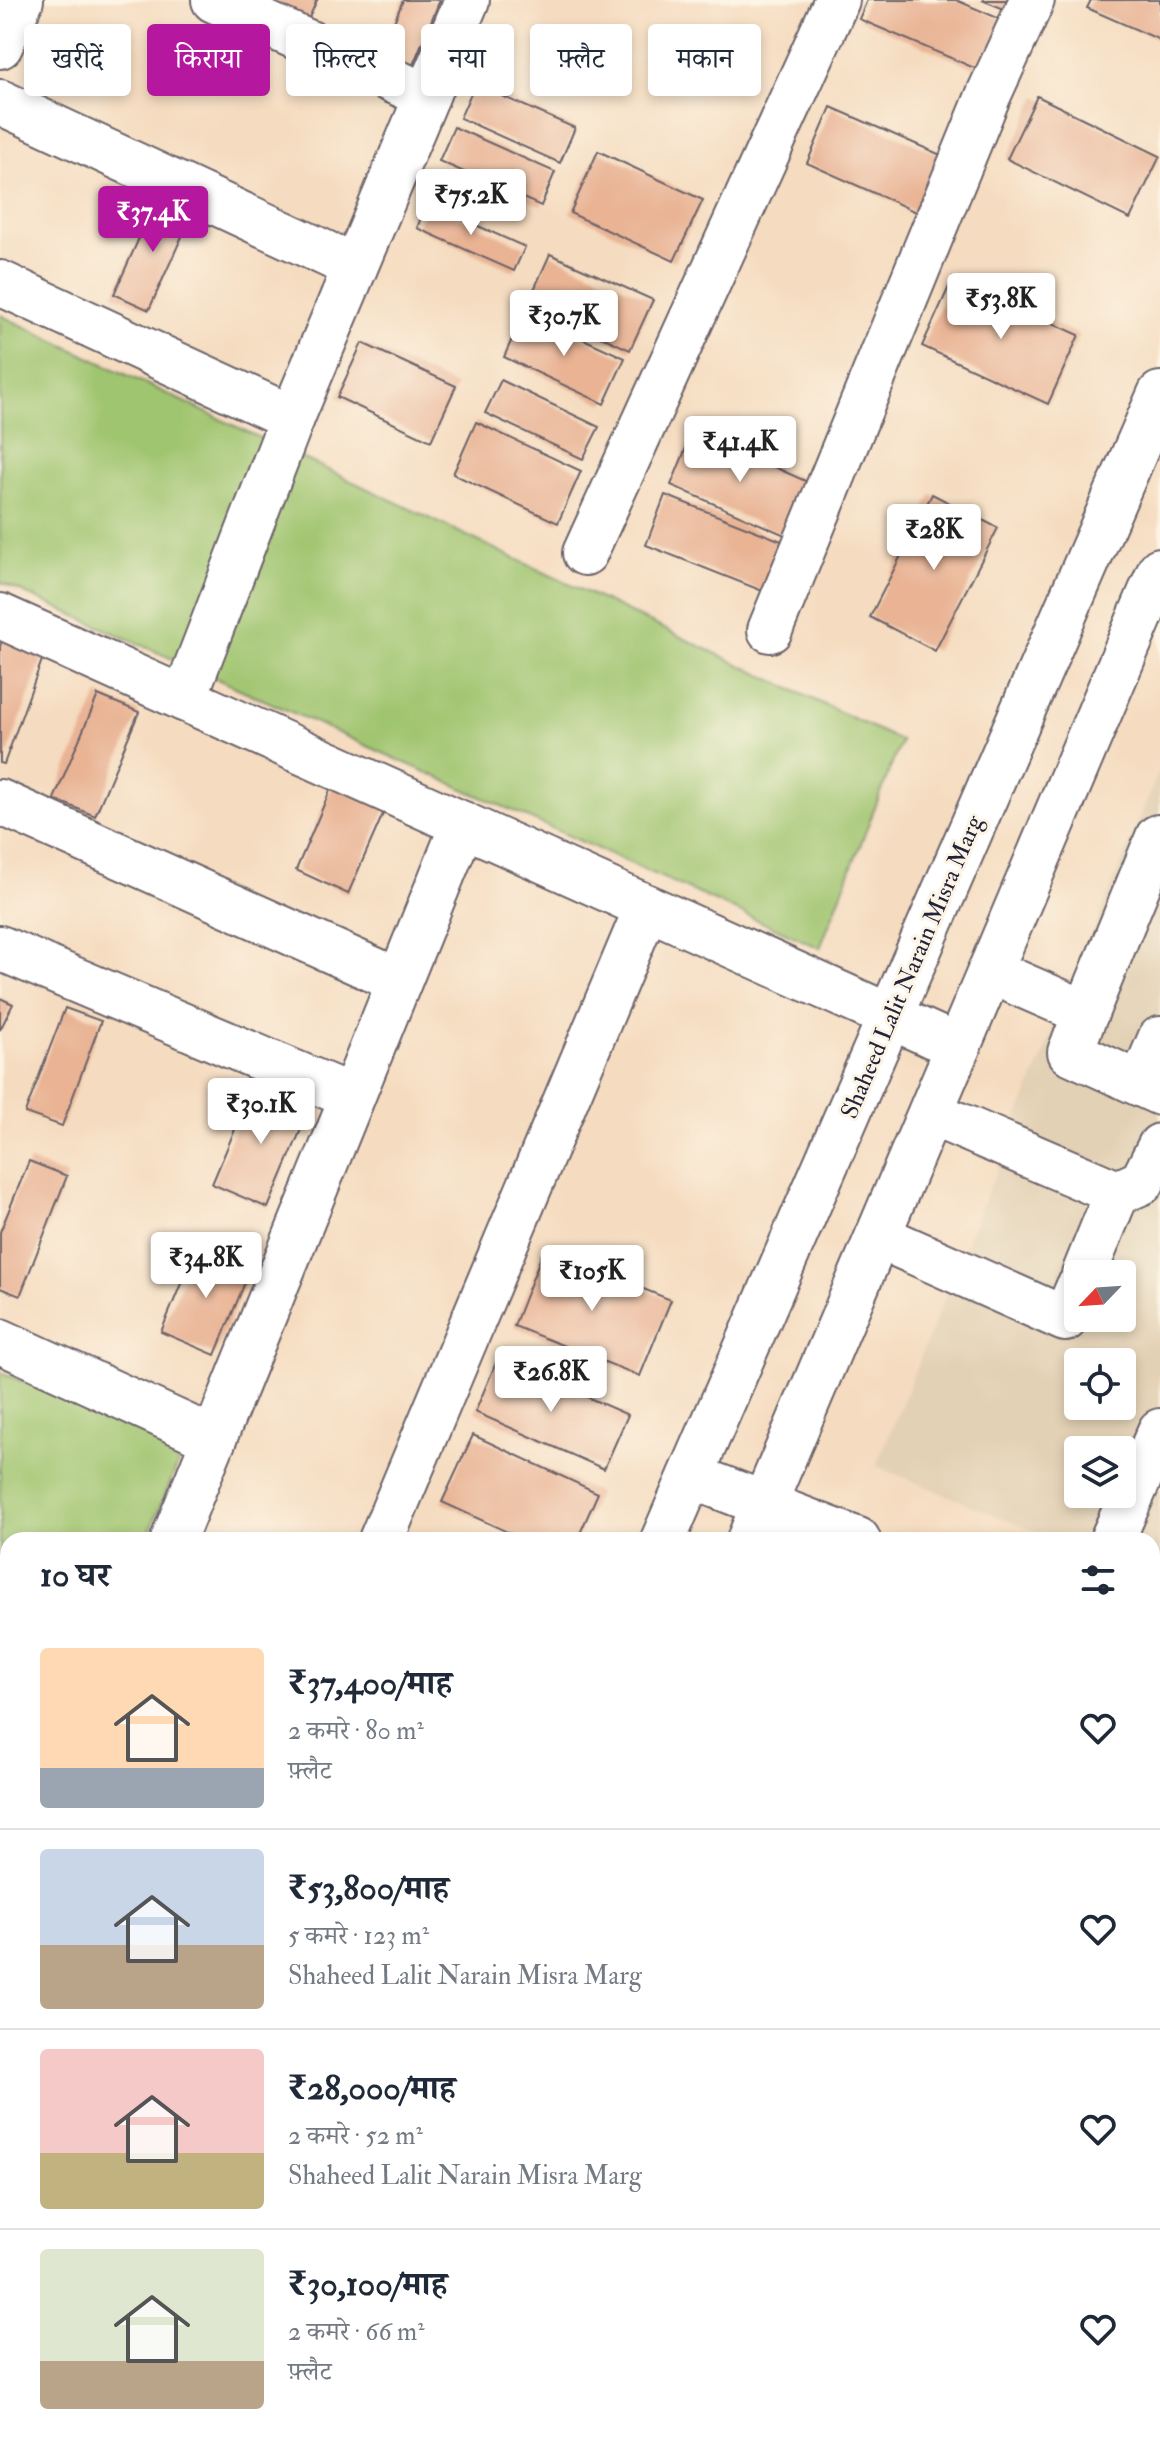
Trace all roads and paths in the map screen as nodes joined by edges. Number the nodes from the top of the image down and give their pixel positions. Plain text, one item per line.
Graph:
1 (21, 0) edge
2 (214, 0) edge
3 (467, 0) edge
4 (837, 0) edge
5 (1032, 0) edge
6 (457, 24) edge
7 (0, 46) edge
8 (421, 93) edge
9 (427, 96) edge
10 (0, 102) edge
11 (355, 267) junction
12 (0, 283) edge
13 (1160, 394) edge
14 (292, 418) junction
15 (585, 553) dead end
16 (1155, 595) edge
17 (0, 616) edge
18 (770, 630) dead end
19 (184, 699) junction
20 (0, 802) edge
21 (463, 824) junction
22 (1158, 837) edge
23 (647, 907) junction
24 (0, 948) edge
25 (990, 971) junction
26 (399, 981) junction
27 (1086, 1013) junction
28 (890, 1016) junction
29 (1160, 1039) edge
30 (958, 1047) junction
31 (1150, 1089) edge
32 (352, 1097) junction
33 (931, 1113) junction
34 (1160, 1146) edge
35 (1117, 1193) junction
36 (878, 1236) junction
37 (1090, 1260) edge
38 (1064, 1319) edge
39 (0, 1341) edge
40 (1160, 1431) edge
41 (214, 1439) junction
42 (691, 1476) junction
43 (757, 1522) edge
44 (176, 1532) edge
45 (384, 1532) edge
46 (666, 1532) edge
47 (813, 1532) edge
48 (1116, 1532) edge

1 - 7 street
2 - 8 street
3 - 6 street
4 - 15 street
5 - 18 street
9 - 11 street
10 - 11 street
11 - 14 street
12 - 14 street
13 - 28 street, Shaheed Lalit Narain Misra Marg
14 - 19 street
16 - 25 street
17 - 19 street
19 - 21 street
20 - 26 street
21 - 23 street
21 - 26 street
22 - 27 street
23 - 28 street
23 - 45 street
24 - 32 street
25 - 27 street
25 - 30 street
26 - 32 street
27 - 31 street
28 - 30 street
28 - 42 street, Shaheed Lalit Narain Misra Marg
29 - 31 street
30 - 33 street
32 - 41 street
33 - 35 street
33 - 36 street
34 - 35 street
35 - 37 street
36 - 38 street
36 - 43 street
39 - 41 street
40 - 48 street
41 - 44 street
42 - 43 street
42 - 46 street, Shaheed Lalit Narain Misra Marg
43 - 47 street

